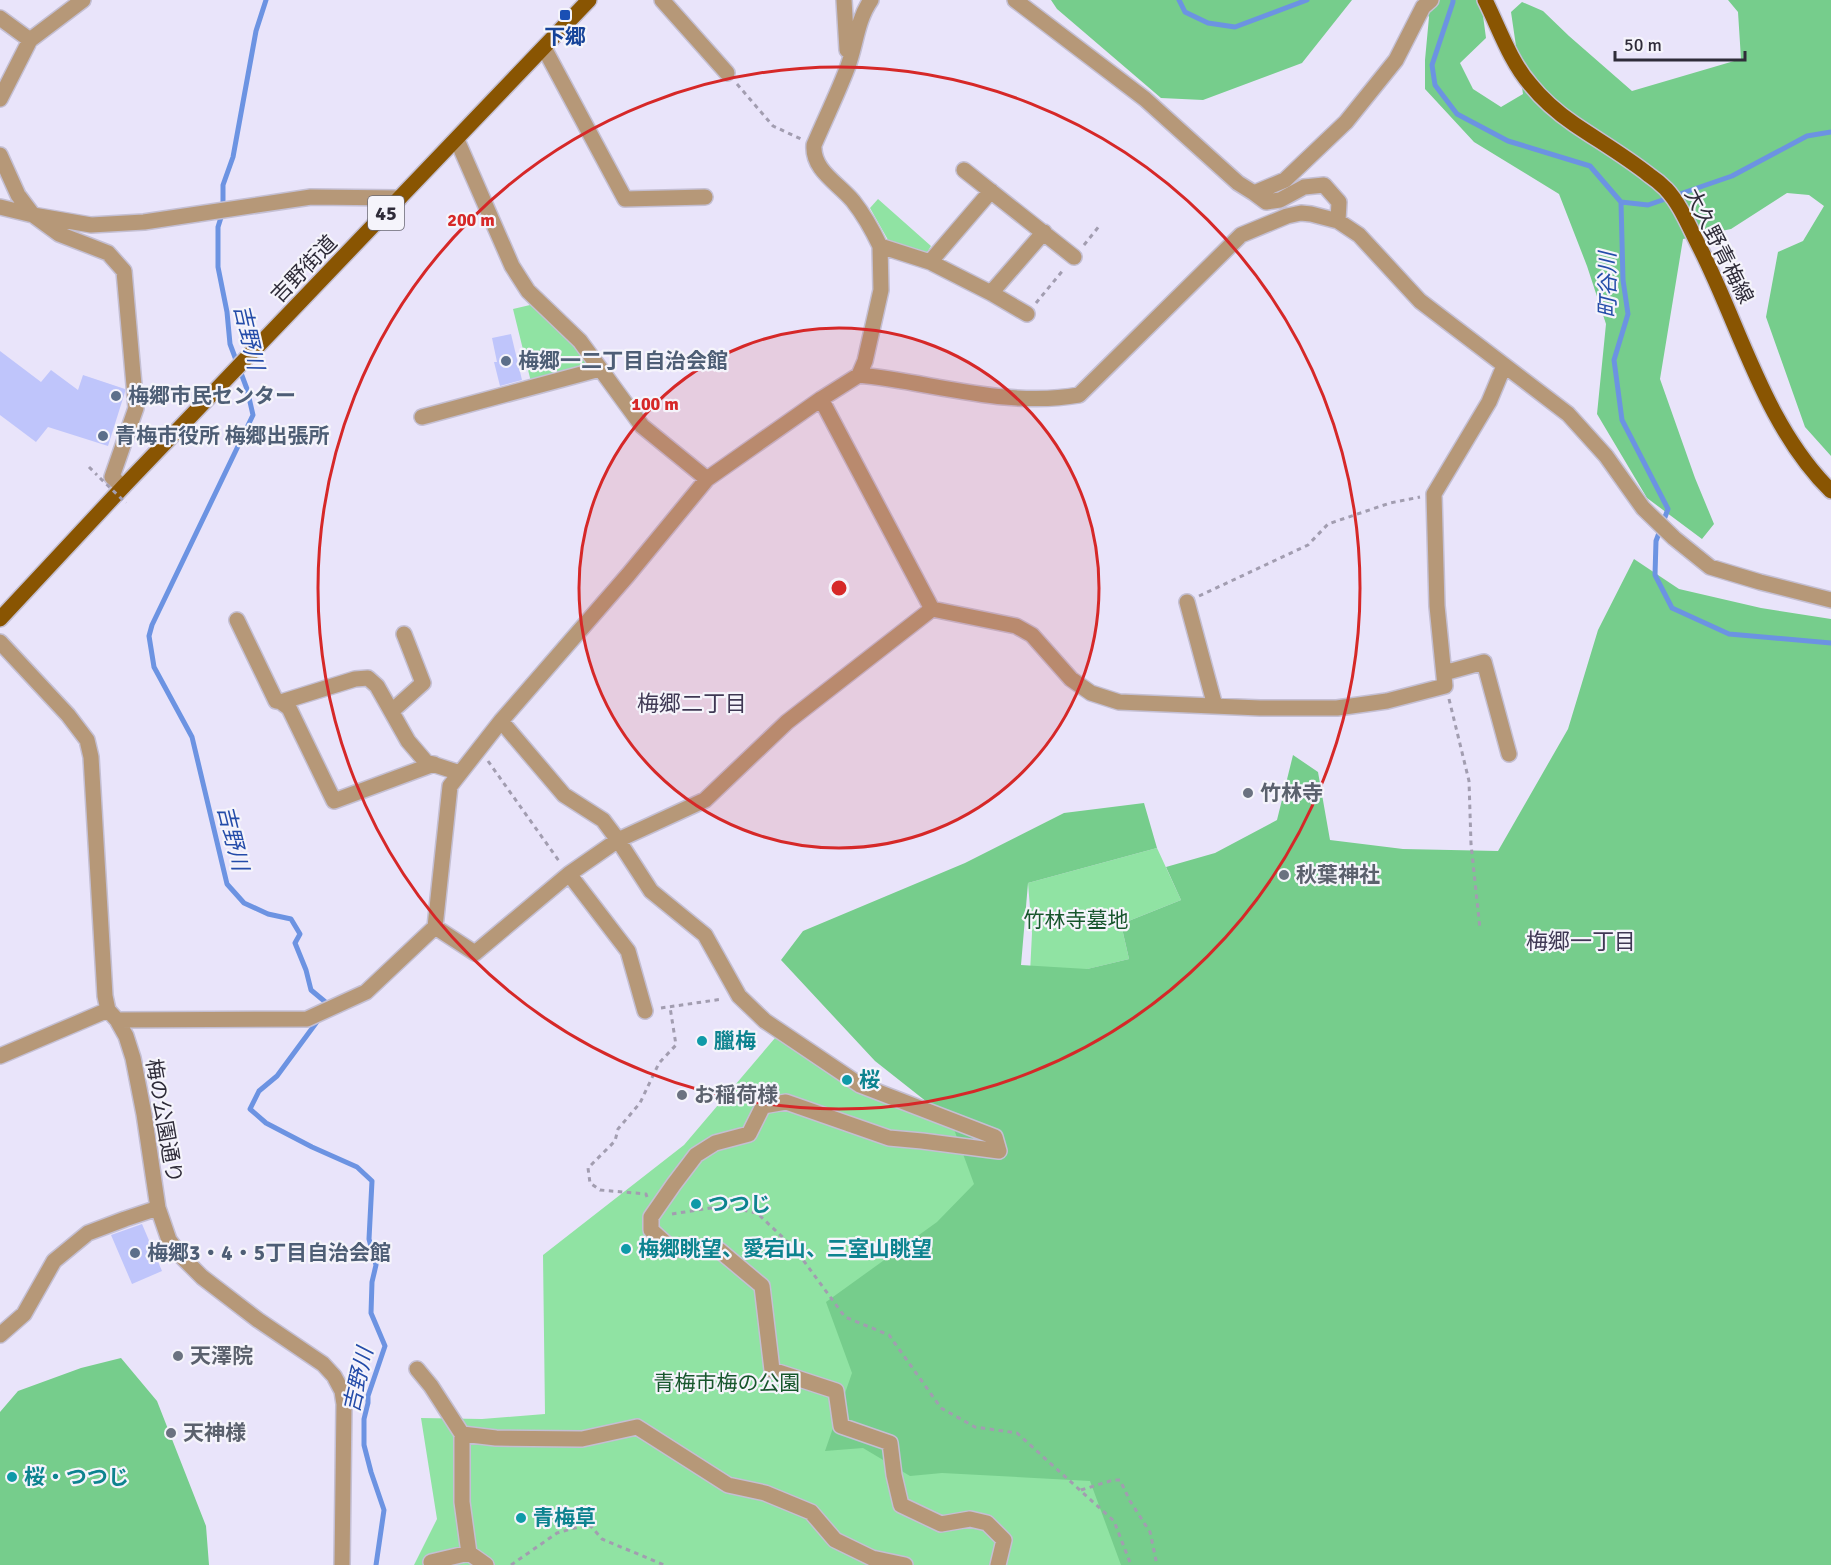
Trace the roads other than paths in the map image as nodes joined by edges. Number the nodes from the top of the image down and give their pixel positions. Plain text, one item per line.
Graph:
1 (83, 0) edge
2 (590, 0) edge
3 (662, 0) edge
4 (844, 0) edge
5 (871, 0) edge
6 (1016, 0) edge
7 (1431, 0) edge
8 (1485, 0) edge
9 (0, 18) edge
10 (30, 40) junction
11 (544, 48) junction
12 (848, 65) junction
13 (727, 72) road end
14 (0, 99) edge
15 (457, 140) junction
16 (0, 155) edge
17 (964, 170) dead end
18 (991, 190) junction
19 (1254, 193) junction
20 (705, 197) dead end
21 (400, 198) junction
22 (0, 207) edge
23 (33, 216) junction
24 (1338, 221) junction
25 (1044, 232) junction
26 (880, 246) junction
27 (1074, 257) dead end
28 (930, 262) junction
29 (991, 293) junction
30 (1027, 314) dead end
31 (1504, 366) junction
32 (600, 369) junction
33 (859, 375) junction
34 (821, 399) junction
35 (422, 417) dead end
36 (707, 479) junction
37 (123, 487) junction
38 (1831, 491) edge
39 (1831, 600) edge
40 (1187, 602) road end
41 (932, 609) junction
42 (0, 619) edge
43 (237, 620) dead end
44 (404, 634) dead end
45 (0, 642) edge
46 (1445, 679) junction
47 (281, 702) junction
48 (1215, 706) junction
49 (392, 711) junction
50 (501, 721) junction
51 (1509, 754) dead end
52 (434, 764) junction
53 (460, 773) junction
54 (618, 840) junction
55 (569, 874) junction
56 (435, 927) junction
57 (645, 1011) road end
58 (112, 1015) junction
59 (0, 1056) edge
60 (158, 1208) junction
61 (0, 1335) edge
62 (417, 1369) dead end
63 (462, 1434) junction
64 (469, 1553) junction
65 (342, 1565) edge
66 (432, 1565) edge
67 (486, 1565) edge
68 (905, 1565) edge
69 (998, 1565) edge

1 - 10 street
2 - 11 main road, 吉野街道 / 45
3 - 13 street
4 - 12 street
5 - 12 street
6 - 19 street
7 - 19 street
8 - 38 main road, 大久野青梅線
9 - 10 street
10 - 14 street
11 - 15 main road, 吉野街道 / 45
11 - 20 street
12 - 26 street
15 - 21 main road, 吉野街道 / 45
15 - 32 street
16 - 23 street
17 - 18 street
18 - 25 street
18 - 28 street
19 - 24 street
21 - 23 street
21 - 37 main road, 吉野街道 / 45
22 - 23 street
23 - 37 street
24 - 31 street
24 - 33 street
25 - 27 street
25 - 29 street
26 - 28 street
26 - 33 street
28 - 29 street
29 - 30 street
31 - 39 street
31 - 46 street
32 - 35 street
32 - 36 street
33 - 34 street
34 - 36 street
34 - 41 street
36 - 50 street
37 - 42 main road, 吉野街道 / 45
40 - 48 street
41 - 48 street
41 - 54 street
43 - 47 street
44 - 49 street
45 - 58 street, 梅の公園通り
46 - 48 street
46 - 51 street
47 - 49 street
47 - 52 street
49 - 52 street
50 - 53 street
50 - 54 street
52 - 53 street
53 - 56 street
54 - 55 street
54 - 69 street
55 - 56 street
55 - 57 street
56 - 58 street
58 - 59 street
58 - 60 street, 梅の公園通り
60 - 61 street
60 - 65 street, 梅の公園通り
62 - 63 street
63 - 64 street
63 - 68 street
64 - 66 street
64 - 67 street

